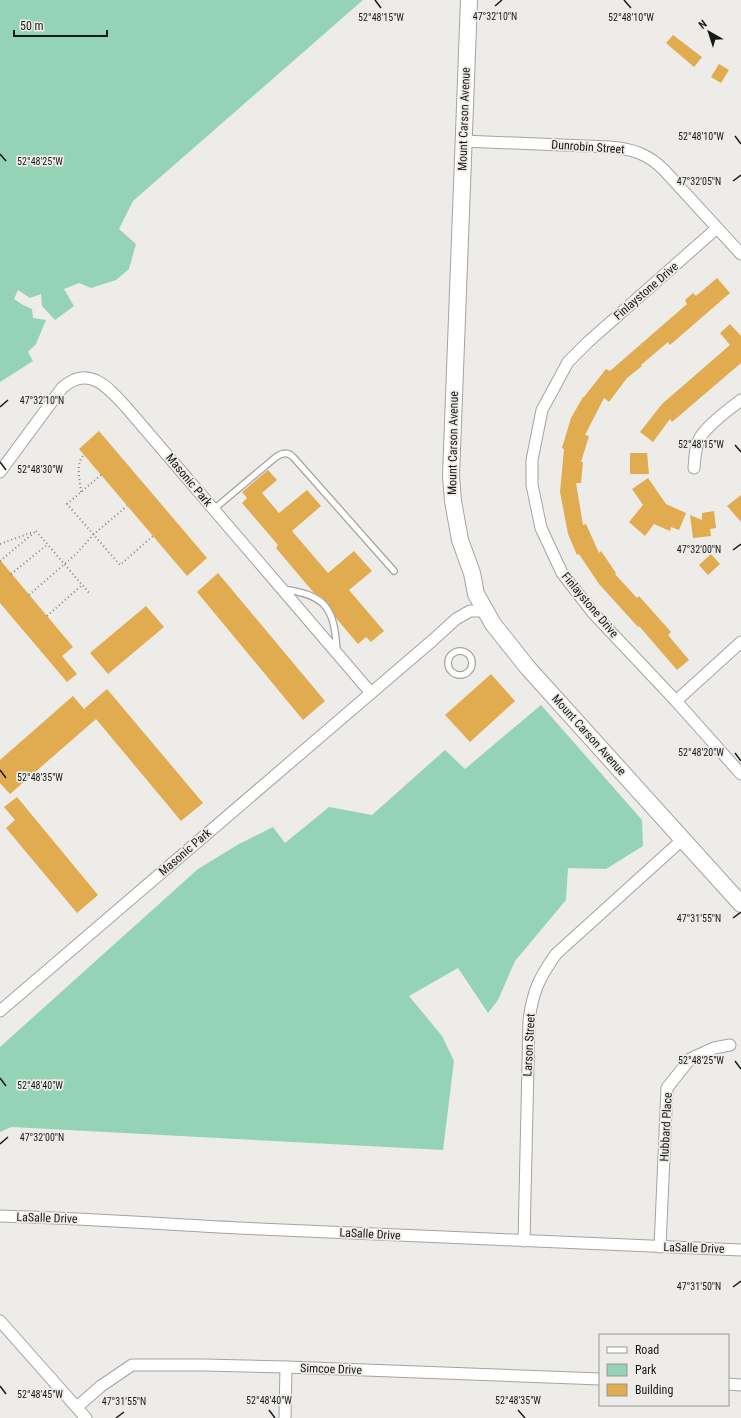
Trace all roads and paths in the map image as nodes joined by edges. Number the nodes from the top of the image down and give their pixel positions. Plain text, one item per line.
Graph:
1 (469, 0) edge
2 (463, 141) junction
3 (717, 228) junction
4 (741, 254) edge
5 (741, 400) edge
6 (84, 455) dead end
7 (694, 468) dead end
8 (0, 472) edge
9 (101, 475) dead end
10 (81, 492) junction
11 (127, 506) dead end
12 (214, 509) junction
13 (36, 531) junction
14 (94, 534) junction
15 (153, 536) dead end
16 (0, 544) edge
17 (48, 544) junction
18 (0, 561) edge
19 (64, 564) junction
20 (394, 571) dead end
21 (11, 574) dead end
22 (83, 585) junction
23 (282, 589) junction
24 (90, 594) dead end
25 (29, 595) dead end
26 (485, 611) junction
27 (47, 616) dead end
28 (741, 642) edge
29 (337, 654) junction
30 (472, 665) joint
31 (371, 693) junction
32 (676, 701) junction
33 (741, 774) edge
34 (683, 839) junction
35 (741, 904) edge
36 (0, 1011) edge
37 (730, 1045) dead end
38 (0, 1216) edge
39 (524, 1241) junction
40 (660, 1246) junction
41 (741, 1250) edge
42 (0, 1321) edge
43 (286, 1367) junction
44 (599, 1379) edge
45 (729, 1384) edge
46 (741, 1385) edge
47 (77, 1407) junction
48 (86, 1418) edge
49 (285, 1418) edge

1 - 2 main road, Mount Carson Avenue
2 - 3 street, Dunrobin Street
2 - 26 main road, Mount Carson Avenue
3 - 4 street, Dunrobin Street
3 - 32 street, Finlaystone Drive
5 - 7 street
6 - 10 path
8 - 12 street, Masonic Park
9 - 10 path
10 - 14 path
11 - 14 path
12 - 20 lane
12 - 23 street, Masonic Park
13 - 16 path
13 - 17 path
13 - 18 path
14 - 15 path
14 - 19 path
17 - 19 path
17 - 21 path
19 - 22 path
19 - 25 path
22 - 24 path
22 - 27 path
23 - 29 street, Masonic Park
23 - 29 lane
26 - 31 street, Masonic Park
26 - 34 main road, Mount Carson Avenue
28 - 32 street
29 - 31 street, Masonic Park
30 - 30 lane
31 - 36 street, Masonic Park
32 - 33 street, Finlaystone Drive
34 - 35 main road, Mount Carson Avenue
34 - 39 street, Larson Street
37 - 40 street, Hubbard Place
38 - 39 street, LaSalle Drive
39 - 40 street, LaSalle Drive
40 - 41 street, LaSalle Drive
42 - 47 street
43 - 44 street, Simcoe Drive
43 - 47 street, Simcoe Drive
43 - 49 street
45 - 46 street
47 - 48 street

